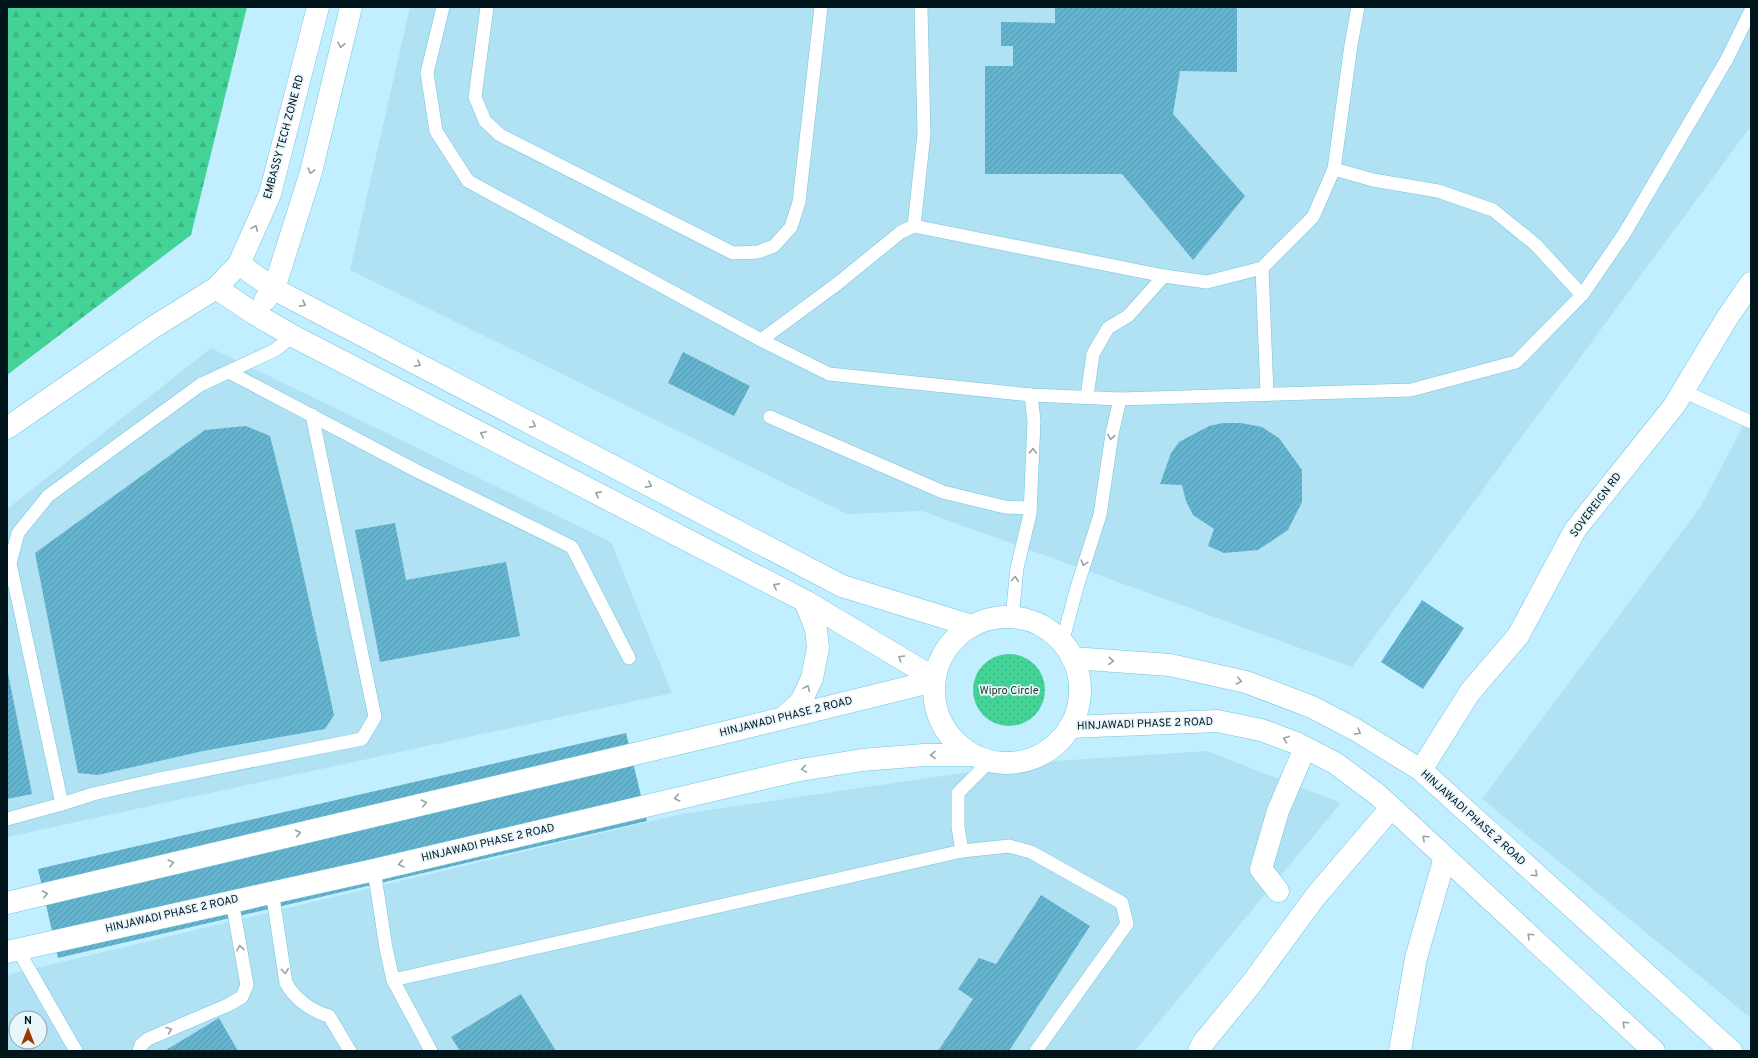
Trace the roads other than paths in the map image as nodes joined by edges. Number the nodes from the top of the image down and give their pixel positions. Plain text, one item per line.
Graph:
1 (318, 7) edge
2 (351, 7) edge
3 (444, 7) edge
4 (487, 7) edge
5 (821, 7) edge
6 (921, 7) edge
7 (1358, 7) edge
8 (1751, 10) edge
9 (1334, 169) junction
10 (914, 226) junction
11 (239, 264) junction
12 (1262, 268) junction
13 (1164, 276) junction
14 (1751, 283) edge
15 (216, 288) junction
16 (274, 289) junction
17 (1582, 296) junction
18 (255, 314) junction
19 (293, 336) junction
20 (760, 340) junction
21 (229, 372) junction
22 (1683, 391) junction
23 (1267, 394) junction
24 (1031, 395) junction
25 (1087, 396) junction
26 (1120, 399) junction
27 (312, 415) junction
28 (770, 417) dead end
29 (1751, 422) edge
30 (7, 428) edge
31 (1030, 508) junction
32 (9, 564) edge
33 (805, 601) junction
34 (1012, 618) junction
35 (972, 626) junction
36 (1067, 650) junction
37 (629, 658) dead end
38 (934, 679) junction
39 (783, 718) junction
40 (1070, 728) junction
41 (1305, 748) junction
42 (981, 758) junction
43 (1421, 770) junction
44 (62, 804) junction
45 (1391, 808) junction
46 (7, 819) edge
47 (962, 851) junction
48 (1445, 857) junction
49 (374, 870) junction
50 (272, 891) junction
51 (1278, 891) dead end
52 (232, 900) junction
53 (7, 903) edge
54 (12, 951) edge
55 (392, 980) junction
56 (76, 1051) edge
57 (139, 1051) edge
58 (350, 1051) edge
59 (430, 1051) edge
60 (1036, 1051) edge
61 (1199, 1051) edge
62 (1400, 1051) edge
63 (1654, 1051) edge
64 (1731, 1051) edge

11 -> 1 street, EMBASSY TECH ZONE RD
2 -> 16 street
3 - 20 lane
4 - 5 lane
6 - 10 lane
7 - 9 lane
8 - 17 lane
9 - 12 lane
9 - 17 lane
10 - 13 lane
10 - 20 lane
11 - 15 street, EMBASSY TECH ZONE RD
11 - 16 street
12 - 13 lane
12 - 23 lane
13 - 25 lane
14 - 22 street, SOVEREIGN RD
15 - 18 street
15 - 30 street, EMBASSY TECH ZONE RD
16 - 18 street
16 -> 35 street
17 - 23 lane
18 - 19 street
19 - 21 lane
33 -> 19 street
20 - 24 lane
21 - 27 lane
21 - 32 lane
22 - 29 lane
22 - 43 street, SOVEREIGN RD
23 - 26 lane
24 - 25 lane
31 -> 24 lane
25 - 26 lane
26 -> 36 lane
27 - 37 lane
27 - 44 lane
28 - 31 lane
34 -> 31 lane
32 - 44 lane
38 -> 33 street
39 -> 33 street
34 - 35 street
34 - 36 street
35 - 38 street
36 - 40 street
36 -> 43 street, HINJAWADI PHASE 2 ROAD
38 - 39 street, HINJAWADI PHASE 2 ROAD
38 - 42 street
53 -> 39 street, HINJAWADI PHASE 2 ROAD
41 -> 40 street, HINJAWADI PHASE 2 ROAD
40 - 42 street
41 - 45 street, HINJAWADI PHASE 2 ROAD
41 - 51 street
42 - 47 lane
42 -> 49 street, HINJAWADI PHASE 2 ROAD
43 -> 64 street, HINJAWADI PHASE 2 ROAD
44 - 46 lane
48 -> 45 street, HINJAWADI PHASE 2 ROAD
45 - 61 street
47 - 55 lane
47 - 60 lane
48 - 62 street
63 -> 48 street, HINJAWADI PHASE 2 ROAD
49 - 50 street, HINJAWADI PHASE 2 ROAD
49 - 55 lane
50 - 52 street, HINJAWADI PHASE 2 ROAD
50 -> 58 lane
52 - 54 street, HINJAWADI PHASE 2 ROAD
57 -> 52 lane
54 - 56 lane
55 - 59 lane

